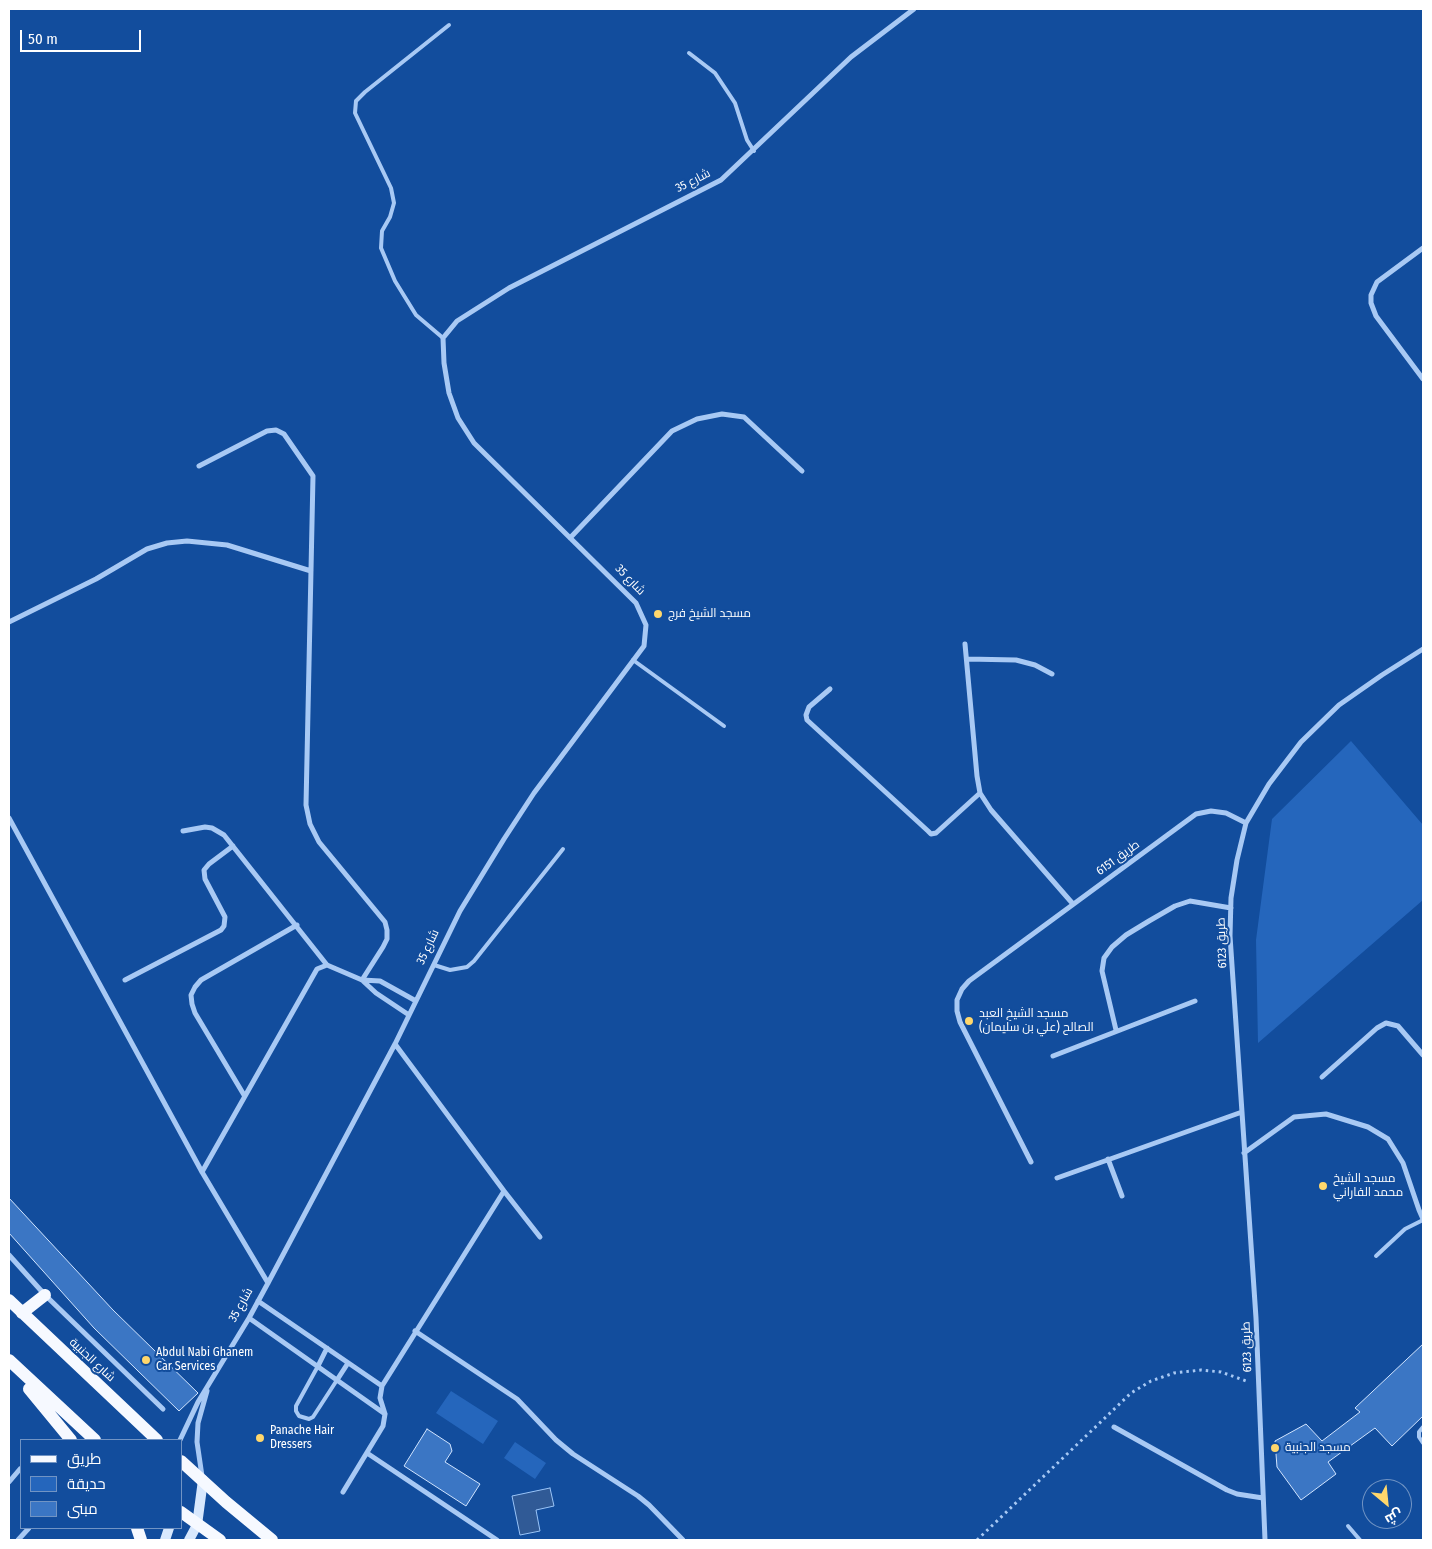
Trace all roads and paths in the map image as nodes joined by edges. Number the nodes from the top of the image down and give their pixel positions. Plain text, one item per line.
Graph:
1 (914, 9) edge
2 (449, 25) dead end
3 (689, 53) dead end
4 (754, 150) junction
5 (1423, 248) edge
6 (443, 338) junction
7 (1423, 379) edge
8 (199, 466) dead end
9 (802, 471) dead end
10 (570, 538) junction
11 (311, 571) junction
12 (9, 622) edge
13 (965, 644) dead end
14 (1423, 649) edge
15 (966, 659) junction
16 (633, 660) junction
17 (1052, 674) dead end
18 (830, 689) dead end
19 (724, 726) dead end
20 (980, 793) junction
21 (9, 818) edge
22 (1246, 824) junction
23 (183, 831) dead end
24 (234, 846) junction
25 (563, 849) dead end
26 (1073, 904) junction
27 (1231, 908) junction
28 (297, 925) junction
29 (434, 964) junction
30 (327, 965) junction
31 (125, 980) dead end
32 (362, 980) junction
33 (416, 1000) junction
34 (1195, 1001) dead end
35 (410, 1015) junction
36 (1116, 1030) junction
37 (395, 1044) junction
38 (1423, 1055) edge
39 (1053, 1056) dead end
40 (1322, 1077) dead end
41 (244, 1095) junction
42 (1242, 1112) junction
43 (1244, 1154) junction
44 (1108, 1159) junction
45 (1031, 1162) dead end
46 (202, 1172) junction
47 (1057, 1178) dead end
48 (504, 1191) junction
49 (1122, 1196) dead end
50 (1423, 1219) edge
51 (540, 1236) dead end
52 (9, 1255) edge
53 (1376, 1256) dead end
54 (268, 1283) junction
55 (45, 1295) junction
56 (9, 1300) edge
57 (258, 1301) junction
58 (22, 1314) junction
59 (249, 1318) junction
60 (415, 1331) junction
61 (327, 1348) junction
62 (9, 1362) edge
63 (348, 1363) junction
64 (318, 1366) junction
65 (337, 1380) junction
66 (382, 1386) junction
67 (207, 1388) junction
68 (163, 1409) dead end
69 (384, 1414) junction
70 (1114, 1427) dead end
71 (1423, 1427) edge
72 (70, 1439) edge
73 (94, 1439) edge
74 (156, 1439) edge
75 (180, 1439) edge
76 (1423, 1443) edge
77 (367, 1453) junction
78 (182, 1462) edge
79 (20, 1469) edge
80 (202, 1480) junction
81 (9, 1482) edge
82 (343, 1492) dead end
83 (1263, 1498) junction
84 (182, 1513) edge
85 (197, 1525) junction
86 (1348, 1526) dead end
87 (28, 1529) edge
88 (18, 1540) edge
89 (189, 1540) edge
90 (220, 1540) edge
91 (272, 1540) edge
92 (497, 1540) edge
93 (682, 1540) edge
94 (1265, 1540) edge
95 (1360, 1540) edge

1 - 4 street, شارع 35
2 - 6 lane
3 - 4 lane
4 - 6 street, شارع 35
5 - 7 street
6 - 10 street, شارع 35
8 - 11 street
9 - 10 street
10 - 16 street, شارع 35
11 - 12 street
11 - 32 street
13 - 15 street
14 - 22 street
15 - 17 street
15 - 20 street
16 - 19 lane
16 - 29 street, شارع 35
18 - 20 street
20 - 26 street
21 - 46 street
22 - 26 street, طريق 6151
22 - 27 street, طريق 6123
23 - 24 street
24 - 28 street
24 - 31 street
25 - 29 lane
26 - 45 street, طريق 6151
27 - 36 street
27 - 42 street, طريق 6123
28 - 30 street
28 - 41 street
29 - 33 street, شارع 35
30 - 32 street
30 - 41 street
32 - 33 street
32 - 35 street
33 - 35 street, شارع 35
34 - 36 street
35 - 37 street, شارع 35
36 - 39 street
37 - 48 street
37 - 54 street, شارع 35
38 - 40 street
41 - 46 street
42 - 43 street, طريق 6123
42 - 44 street
43 - 50 street
43 - 83 street, طريق 6123
44 - 47 street
44 - 49 street
46 - 54 street
48 - 51 street
48 - 60 street
50 - 53 lane
52 - 55 street
54 - 57 street, شارع 35
55 - 58 main road
55 - 68 street
56 - 58 main road, شارع الجنبية
57 - 59 street, شارع 35
57 - 61 street
58 - 74 main road, شارع الجنبية
59 - 64 street
59 - 67 street, شارع 35
60 - 66 street
60 - 93 street
61 - 63 street
61 - 64 street
62 - 72 main road
62 - 73 main road
63 - 65 street
63 - 66 street
64 - 65 street
64 - 65 lane
65 - 69 street
66 - 69 street
67 - 75 street, شارع 35
67 - 80 street, شارع 35
69 - 77 street
70 - 83 street
71 - 76 lane
77 - 82 street
77 - 92 street
78 - 80 main road
79 - 81 street
80 - 85 street, شارع 35
80 - 91 main road
83 - 94 street, طريق 6123
84 - 85 main road
85 - 89 street, شارع 35
85 - 90 main road
86 - 95 lane
87 - 88 street

